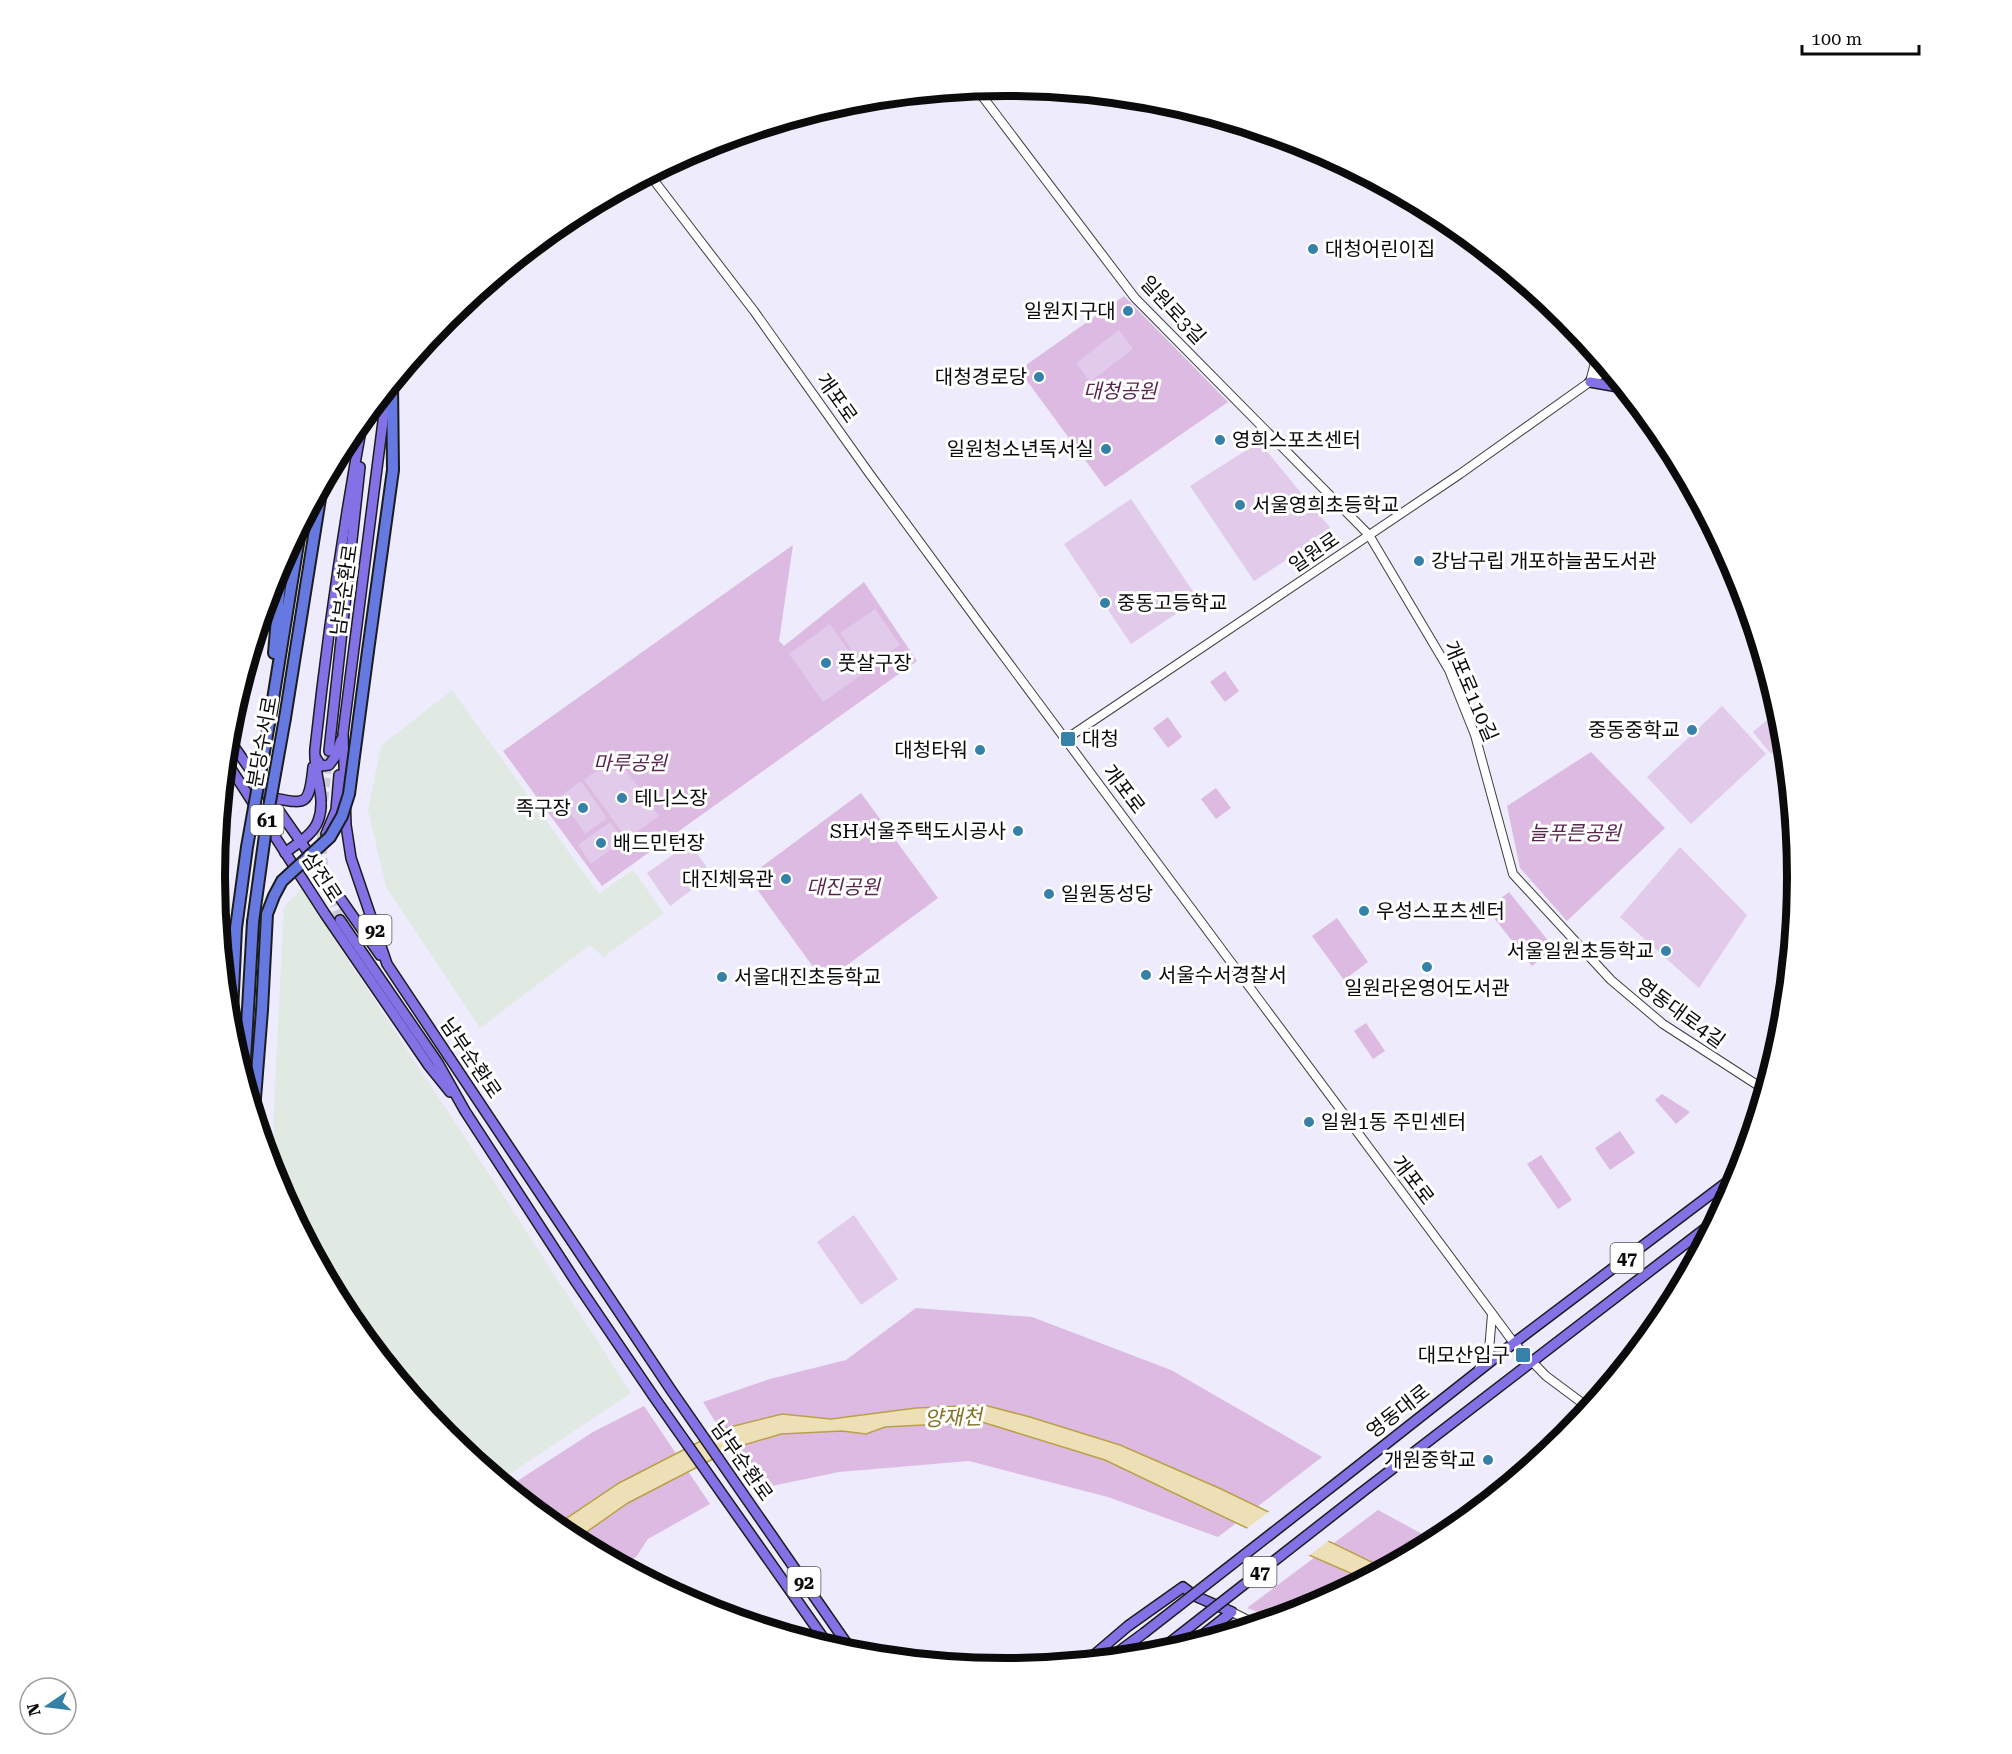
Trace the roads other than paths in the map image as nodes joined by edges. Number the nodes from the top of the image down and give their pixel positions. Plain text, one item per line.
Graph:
1 (983, 97) edge
2 (655, 180) edge
3 (1595, 364) edge
4 (1602, 373) edge
5 (1590, 382) junction
6 (1613, 386) edge
7 (392, 395) edge
8 (385, 403) edge
9 (362, 435) edge
10 (360, 439) edge
11 (318, 508) edge
12 (1369, 535) junction
13 (297, 551) edge
14 (280, 589) edge
15 (270, 718) junction
16 (343, 734) junction
17 (1066, 739) junction
18 (236, 750) edge
19 (328, 751) tunnel mouth
20 (315, 753) junction
21 (233, 771) edge
22 (267, 795) junction
23 (299, 842) junction
24 (285, 853) junction
25 (307, 853) junction
26 (293, 864) junction
27 (1513, 874) joint
28 (340, 920) tunnel mouth
29 (387, 964) junction
30 (233, 987) edge
31 (246, 1052) edge
32 (1758, 1086) edge
33 (256, 1091) edge
34 (465, 1111) junction
35 (1724, 1184) edge
36 (1701, 1232) edge
37 (1492, 1314) junction
38 (1514, 1343) junction
39 (1531, 1361) junction
40 (1477, 1372) junction
41 (1582, 1403) edge
42 (1232, 1612) junction
43 (1247, 1620) edge
44 (1208, 1631) edge
45 (821, 1635) edge
46 (1175, 1639) edge
47 (846, 1641) edge
48 (1123, 1649) edge
49 (1096, 1652) edge

1 - 12 street, 일원로3길
2 - 17 street, 개포로
3 - 5 street
4 - 5 street, 일원로
5 - 6 main road
5 - 12 street, 일원로
7 - 33 highway, bridge
8 - 16 main road, 남부순환로 / 92
9 - 19 main road, 남부순환로
10 - 20 main road
11 - 31 highway, 분당수서로 / 61, bridge
12 - 17 street, 일원로
12 - 27 street, 개포로110길
13 - 15 highway, 분당수서로 / 61
14 - 15 highway
15 - 30 highway, 분당수서로 / 61, bridge
16 - 20 main road
16 - 25 main road
16 - 29 main road, 남부순환로 / 92
17 - 37 street, 개포로
18 - 22 main road, 삼전로
20 - 22 main road
20 - 23 main road
21 - 24 main road, 삼전로
22 - 23 main road, 삼전로
23 - 24 main road
23 - 25 main road, 삼전로
24 - 26 main road, 삼전로
25 - 26 main road
25 - 29 main road, 삼전로
26 - 34 main road, 삼전로
27 - 32 street, 영동대로4길
28 - 34 main road, 남부순환로 / 92
29 - 47 main road, 남부순환로 / 92
34 - 45 main road, 남부순환로 / 92
35 - 38 main road, 영동대로 / 47
36 - 39 main road, 47
37 - 38 street, 개포로
37 - 40 street
38 - 39 street, 개포로
38 - 40 main road, 영동대로 / 47
39 - 41 street, 개포로
39 - 46 main road, 47, bridge
40 - 48 main road, 영동대로 / 47, bridge
42 - 43 street
42 - 44 main road
42 - 49 main road

